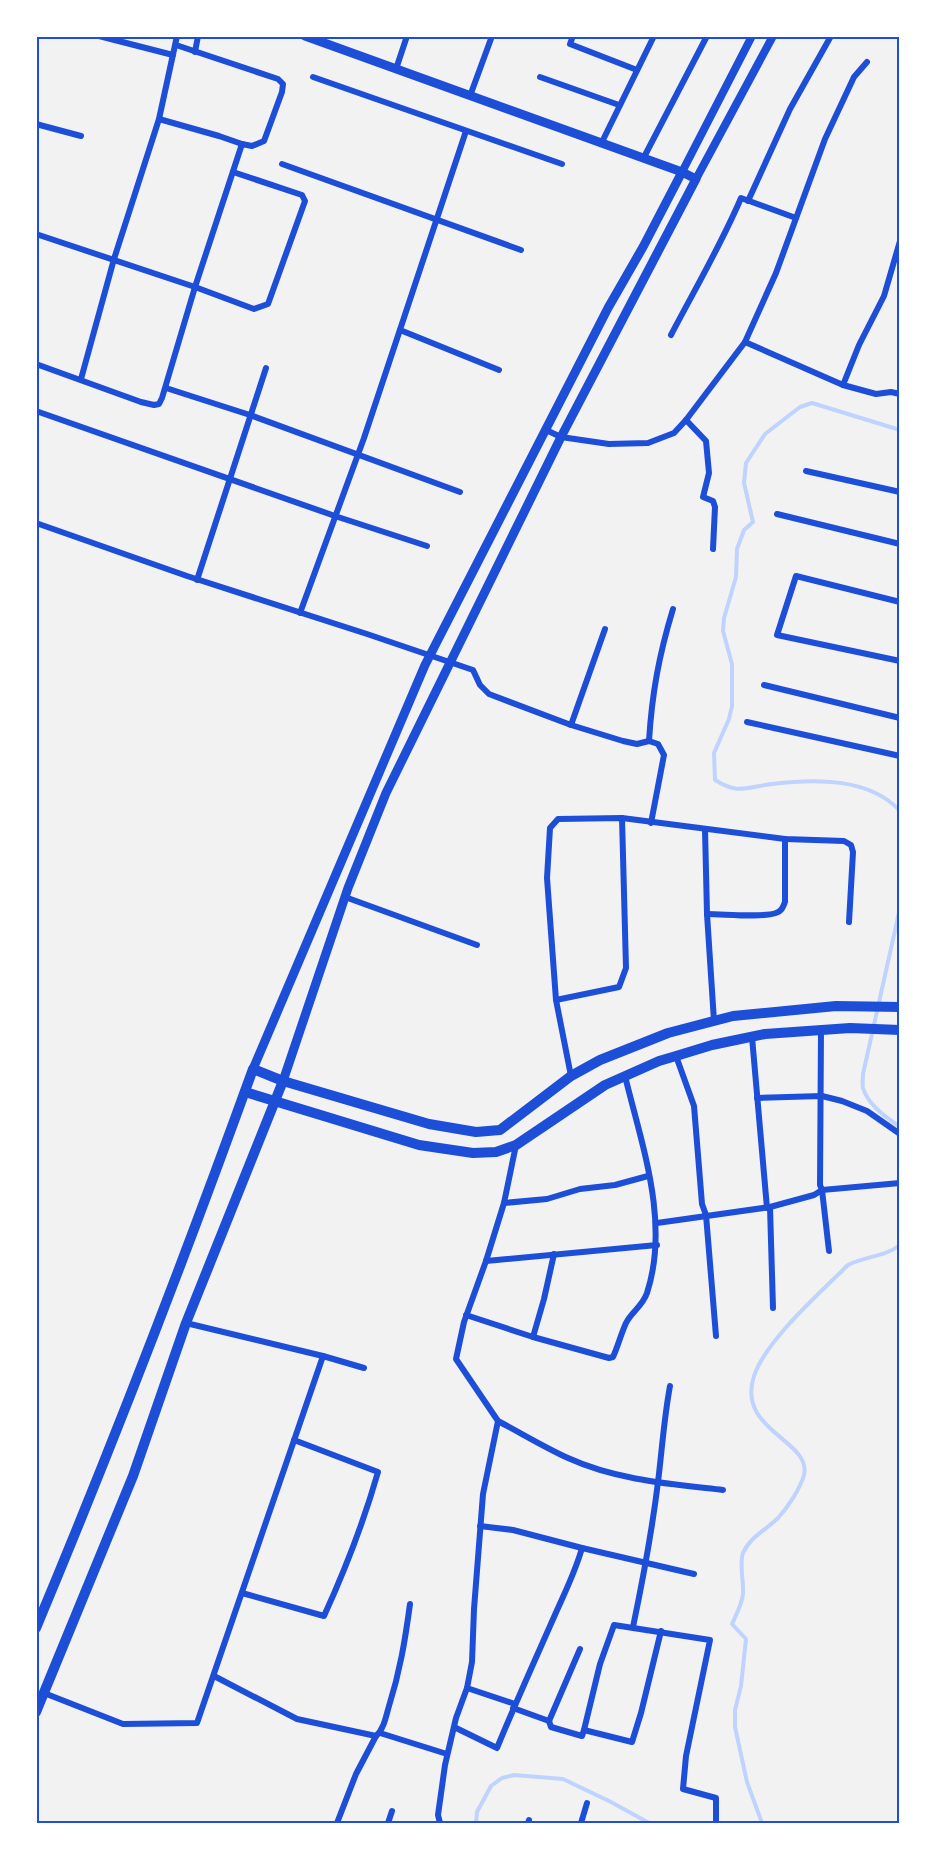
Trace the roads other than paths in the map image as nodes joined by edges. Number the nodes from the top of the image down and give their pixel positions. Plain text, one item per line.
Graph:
1 (99, 36) edge
2 (177, 36) edge
3 (198, 36) edge
4 (305, 36) edge
5 (408, 36) edge
6 (492, 36) edge
7 (573, 36) edge
8 (654, 36) edge
9 (707, 36) edge
10 (752, 36) edge
11 (773, 36) edge
12 (831, 36) edge
13 (176, 45) junction
14 (195, 52) junction
15 (173, 55) junction
16 (867, 62) dead end
17 (396, 69) junction
18 (637, 70) junction
19 (313, 77) dead end
20 (540, 77) dead end
21 (470, 96) junction
22 (619, 105) junction
23 (159, 119) junction
24 (36, 124) edge
25 (466, 131) junction
26 (81, 136) dead end
27 (242, 144) junction
28 (602, 144) junction
29 (643, 159) junction
30 (282, 164) dead end
31 (562, 164) dead end
32 (233, 172) junction
33 (682, 172) junction
34 (696, 179) junction
35 (748, 201) junction
36 (796, 218) junction
37 (436, 219) junction
38 (36, 234) edge
39 (900, 241) edge
40 (520, 250) dead end
41 (114, 259) junction
42 (195, 287) junction
43 (400, 330) junction
44 (671, 334) dead end
45 (745, 342) junction
46 (36, 364) edge
47 (266, 368) dead end
48 (499, 370) dead end
49 (81, 379) junction
50 (843, 385) junction
51 (166, 388) junction
52 (900, 394) edge
53 (36, 411) edge
54 (250, 415) junction
55 (686, 420) junction
56 (546, 430) junction
57 (561, 437) junction
58 (358, 455) junction
59 (806, 471) dead end
60 (229, 479) junction
61 (460, 492) dead end
62 (900, 492) edge
63 (777, 514) dead end
64 (335, 516) junction
65 (36, 523) edge
66 (900, 544) edge
67 (427, 546) dead end
68 (713, 549) dead end
69 (197, 580) junction
70 (900, 602) edge
71 (673, 609) dead end
72 (300, 613) junction
73 (605, 629) dead end
74 (430, 655) junction
75 (900, 661) edge
76 (450, 662) junction
77 (764, 685) dead end
78 (900, 718) edge
79 (747, 722) dead end
80 (571, 725) junction
81 (649, 741) junction
82 (900, 756) edge
83 (622, 818) junction
84 (651, 823) junction
85 (705, 829) junction
86 (785, 839) junction
87 (345, 897) junction
88 (707, 914) junction
89 (849, 922) dead end
90 (477, 945) dead end
91 (556, 1000) junction
92 (900, 1007) edge
93 (714, 1021) junction
94 (821, 1030) junction
95 (900, 1030) edge
96 (752, 1037) junction
97 (676, 1056) junction
98 (253, 1070) junction
99 (625, 1076) junction
100 (571, 1077) junction
101 (283, 1081) junction
102 (245, 1092) junction
103 (822, 1096) junction
104 (756, 1098) junction
105 (276, 1101) junction
106 (900, 1134) edge
107 (516, 1145) junction
108 (648, 1176) junction
109 (900, 1183) edge
110 (822, 1190) junction
111 (504, 1203) junction
112 (769, 1207) junction
113 (706, 1215) junction
114 (657, 1223) junction
115 (657, 1245) junction
116 (829, 1251) dead end
117 (554, 1254) junction
118 (486, 1261) junction
119 (773, 1308) dead end
120 (466, 1315) junction
121 (186, 1323) junction
122 (716, 1336) dead end
123 (533, 1337) junction
124 (323, 1356) junction
125 (364, 1368) dead end
126 (670, 1386) dead end
127 (498, 1421) junction
128 (294, 1440) junction
129 (658, 1482) junction
130 (723, 1490) dead end
131 (480, 1526) junction
132 (582, 1548) junction
133 (646, 1563) junction
134 (694, 1574) dead end
135 (242, 1593) junction
136 (410, 1604) dead end
137 (633, 1627) junction
138 (36, 1628) edge
139 (662, 1631) junction
140 (580, 1649) dead end
141 (214, 1676) junction
142 (467, 1688) junction
143 (44, 1693) junction
144 (514, 1706) junction
145 (36, 1712) edge
146 (549, 1721) junction
147 (454, 1727) junction
148 (584, 1730) junction
149 (378, 1734) junction
150 (447, 1754) junction
151 (587, 1803) dead end
152 (392, 1811) dead end
153 (337, 1823) edge
154 (388, 1823) edge
155 (440, 1823) edge
156 (580, 1823) edge
157 (716, 1823) edge

1 - 15 street
2 - 13 street
3 - 14 street
4 - 17 main road
5 - 17 street
6 - 21 street
7 - 18 street
8 - 18 street
9 - 29 street
10 - 33 street
11 - 34 street
12 - 35 street
13 - 14 street
13 - 15 street
14 - 27 street
15 - 23 street
16 - 36 street
17 - 21 main road
18 - 22 street
19 - 25 street
20 - 22 street
21 - 28 main road
22 - 28 street
23 - 27 street
23 - 41 street
24 - 26 street
25 - 31 street
25 - 37 street
27 - 32 street
28 - 29 main road
29 - 33 main road
30 - 37 street
32 - 42 street
32 - 42 street
33 - 34 main road
33 - 56 main road
34 - 57 main road
35 - 36 street
35 - 44 street
36 - 45 street
37 - 40 street
37 - 43 street
38 - 41 street
39 - 50 street
41 - 42 street
41 - 49 street
42 - 51 street
43 - 48 street
43 - 58 street
45 - 50 street
45 - 55 street
46 - 49 street
47 - 54 street
49 - 51 street
50 - 52 street
51 - 54 street
53 - 60 street
54 - 58 street
54 - 60 street
55 - 57 street
55 - 68 street
56 - 57 street
56 - 74 main road
57 - 76 main road
58 - 61 street
58 - 64 street
59 - 62 street
60 - 64 street
60 - 69 street
63 - 66 street
64 - 67 street
64 - 72 street
65 - 69 street
69 - 72 street
70 - 75 street
71 - 81 street
72 - 74 street
73 - 80 street
74 - 76 street
74 - 98 main road
76 - 80 street
76 - 87 main road
77 - 78 street
79 - 82 street
80 - 81 street
81 - 84 street
83 - 84 street
83 - 91 street
83 - 91 street
84 - 85 street
85 - 86 street
85 - 88 street
86 - 88 street
86 - 89 street
87 - 90 street
87 - 101 main road
88 - 93 street
91 - 100 street
92 - 93 main road
93 - 100 main road
94 - 95 main road
94 - 96 main road
94 - 103 street
96 - 97 main road
96 - 104 street
97 - 99 main road
97 - 113 street
98 - 101 main road
98 - 102 main road
99 - 107 main road
99 - 108 street
100 - 101 main road
101 - 105 main road
102 - 105 main road
102 - 138 main road
103 - 104 street
103 - 106 street
103 - 110 street
104 - 112 street
105 - 107 main road
105 - 121 main road
107 - 111 street
108 - 111 street
108 - 114 street
109 - 110 street
110 - 112 street
110 - 116 street
111 - 118 street
112 - 113 street
112 - 119 street
113 - 114 street
113 - 122 street
114 - 115 street
115 - 117 street
115 - 123 street
117 - 118 street
117 - 123 street
118 - 120 street
120 - 123 street
120 - 127 street
121 - 124 street
121 - 143 main road
124 - 125 street
124 - 128 street
126 - 129 street
127 - 129 street
127 - 131 street
128 - 135 street
128 - 135 street
129 - 130 street
129 - 133 street
131 - 132 street
131 - 142 street
132 - 133 street
132 - 144 street
133 - 134 street
133 - 137 street
135 - 141 street
136 - 149 street
137 - 139 street
137 - 148 street
139 - 148 street
139 - 157 street
140 - 146 street
141 - 143 street
141 - 149 street
142 - 144 street
142 - 147 street
143 - 145 main road
144 - 146 street
144 - 147 street
146 - 148 street
147 - 150 street
149 - 150 street
149 - 153 street
150 - 155 street
151 - 156 street
152 - 154 street

